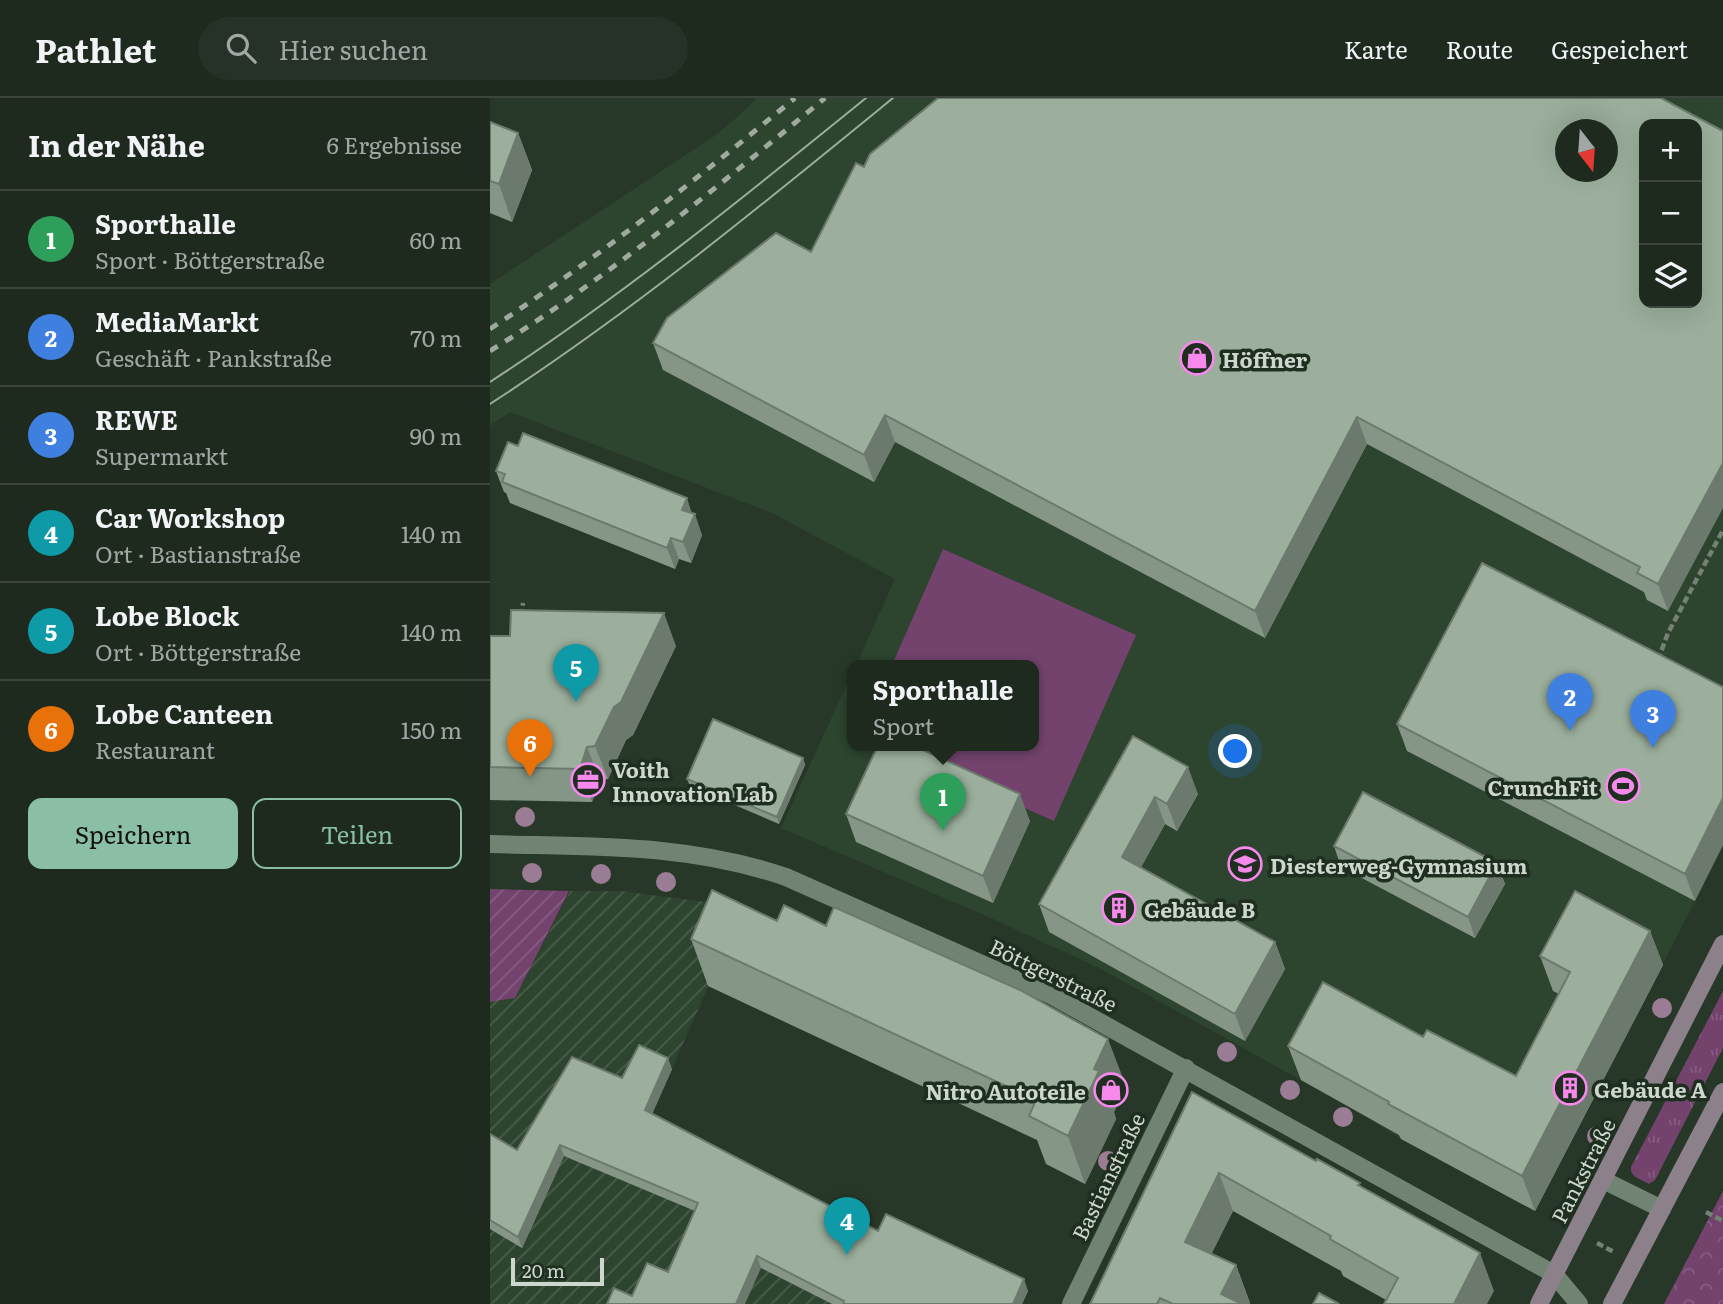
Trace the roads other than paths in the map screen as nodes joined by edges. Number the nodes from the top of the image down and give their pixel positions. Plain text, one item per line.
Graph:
1 (490, 844) edge
2 (1723, 944) edge
3 (1186, 1068) junction
4 (1723, 1092) edge
5 (1603, 1180) junction
6 (1662, 1209) junction
7 (1554, 1274) junction
8 (1071, 1304) edge
9 (1539, 1304) edge
10 (1579, 1304) edge
11 (1612, 1304) edge

1 - 3 street, Böttgerstraße
2 - 5 main road, Pankstraße
3 - 7 street, Böttgerstraße
3 - 8 street, Bastianstraße
4 - 6 main road
5 - 6 street
5 - 7 main road, Pankstraße
6 - 11 main road
7 - 9 main road, Pankstraße
7 - 10 street

